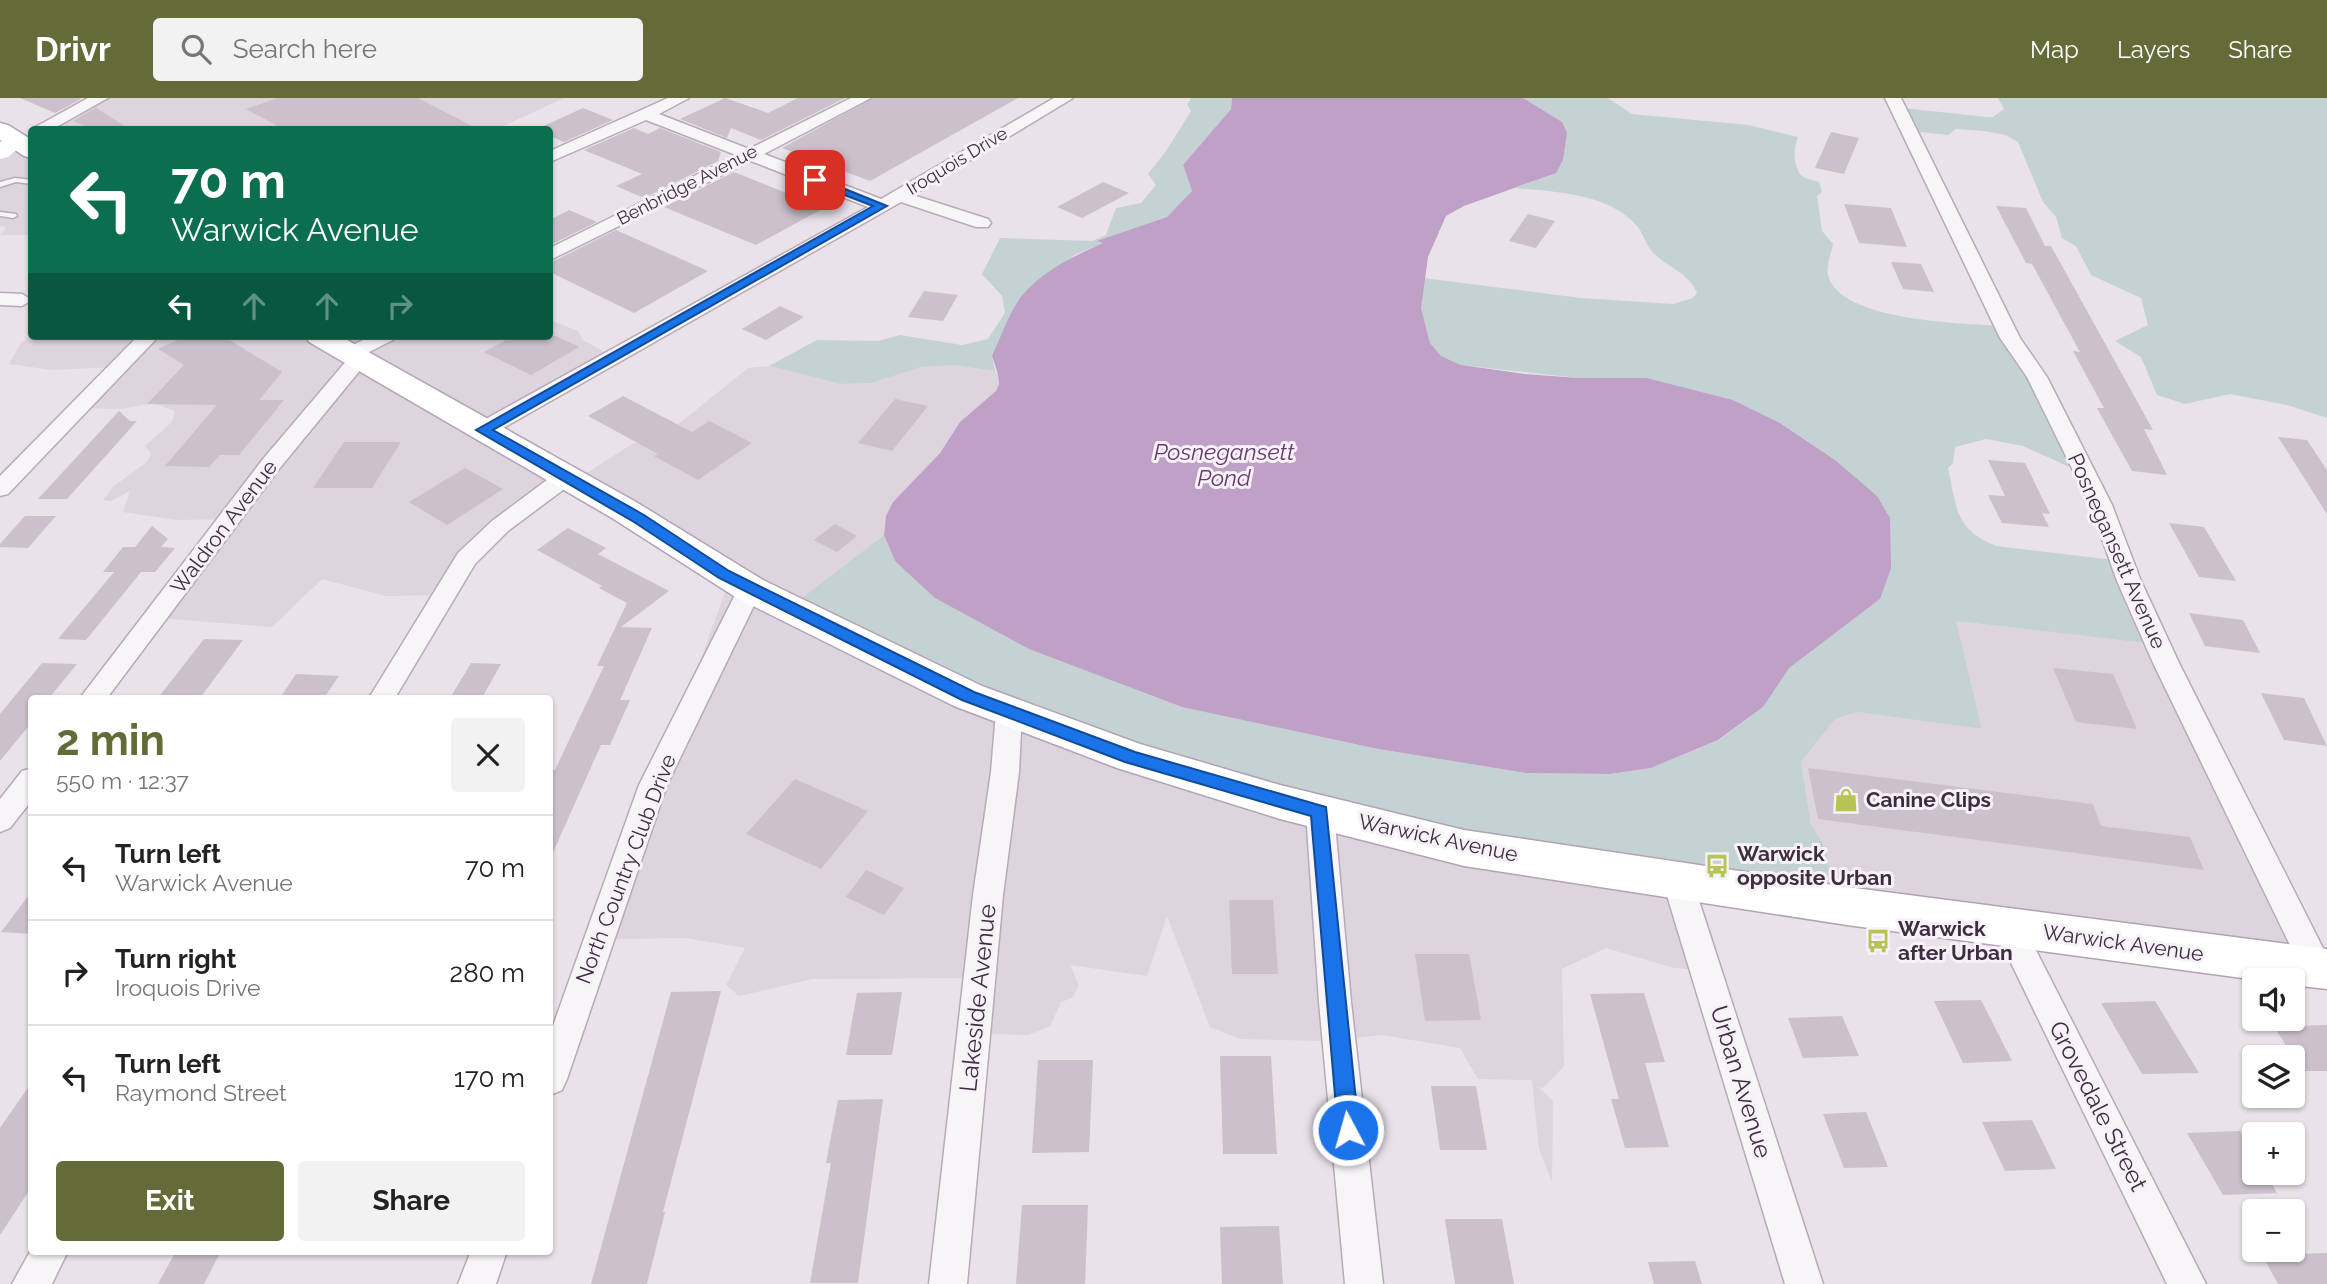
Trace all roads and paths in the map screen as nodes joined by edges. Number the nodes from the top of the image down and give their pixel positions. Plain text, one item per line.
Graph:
1 (100, 98) edge
2 (681, 98) edge
3 (863, 98) edge
4 (1065, 98) edge
5 (1893, 98) edge
6 (645, 114) junction
7 (46, 126) edge
8 (748, 154) junction
9 (553, 156) edge
10 (28, 183) edge
11 (0, 185) edge
12 (28, 186) edge
13 (20, 191) dead end
14 (899, 195) junction
15 (881, 206) junction
16 (0, 214) edge
17 (13, 216) dead end
18 (982, 223) dead end
19 (553, 253) edge
20 (0, 299) edge
21 (22, 300) dead end
22 (145, 340) edge
23 (354, 346) edge
24 (483, 430) junction
25 (567, 476) junction
26 (0, 489) edge
27 (750, 589) junction
28 (95, 695) edge
29 (384, 695) edge
30 (1009, 712) junction
31 (28, 784) edge
32 (1320, 812) junction
33 (0, 820) edge
34 (1677, 879) junction
35 (2009, 928) junction
36 (2322, 969) edge
37 (553, 1070) edge
38 (48, 1255) edge
39 (488, 1255) edge
40 (31, 1284) edge
41 (477, 1284) edge
42 (948, 1284) edge
43 (1364, 1284) edge
44 (1804, 1284) edge
45 (2187, 1284) edge

1 - 7 street
2 - 6 street
3 - 8 street, Benbridge Avenue
4 - 14 street, Iroquois Drive
5 - 36 street, Posnegansett Avenue
6 - 8 street
6 - 9 street
8 - 15 street
8 - 19 street, Benbridge Avenue
10 - 11 lane
12 - 13 lane
14 - 15 street, Iroquois Drive
14 - 18 street
15 - 24 street, Iroquois Drive
16 - 17 lane
20 - 21 street
22 - 26 street
23 - 24 main road, Warwick Avenue
23 - 28 street, Waldron Avenue
24 - 25 main road, Warwick Avenue
25 - 27 main road, Warwick Avenue
25 - 29 street
27 - 30 main road, Warwick Avenue
27 - 37 street, North Country Club Drive
30 - 32 main road, Warwick Avenue
30 - 42 street, Lakeside Avenue
31 - 33 street
32 - 34 main road, Warwick Avenue
32 - 43 street
34 - 35 main road, Warwick Avenue
34 - 44 street, Urban Avenue
35 - 36 main road, Warwick Avenue
35 - 45 street, Grovedale Street
38 - 40 street
39 - 41 street

